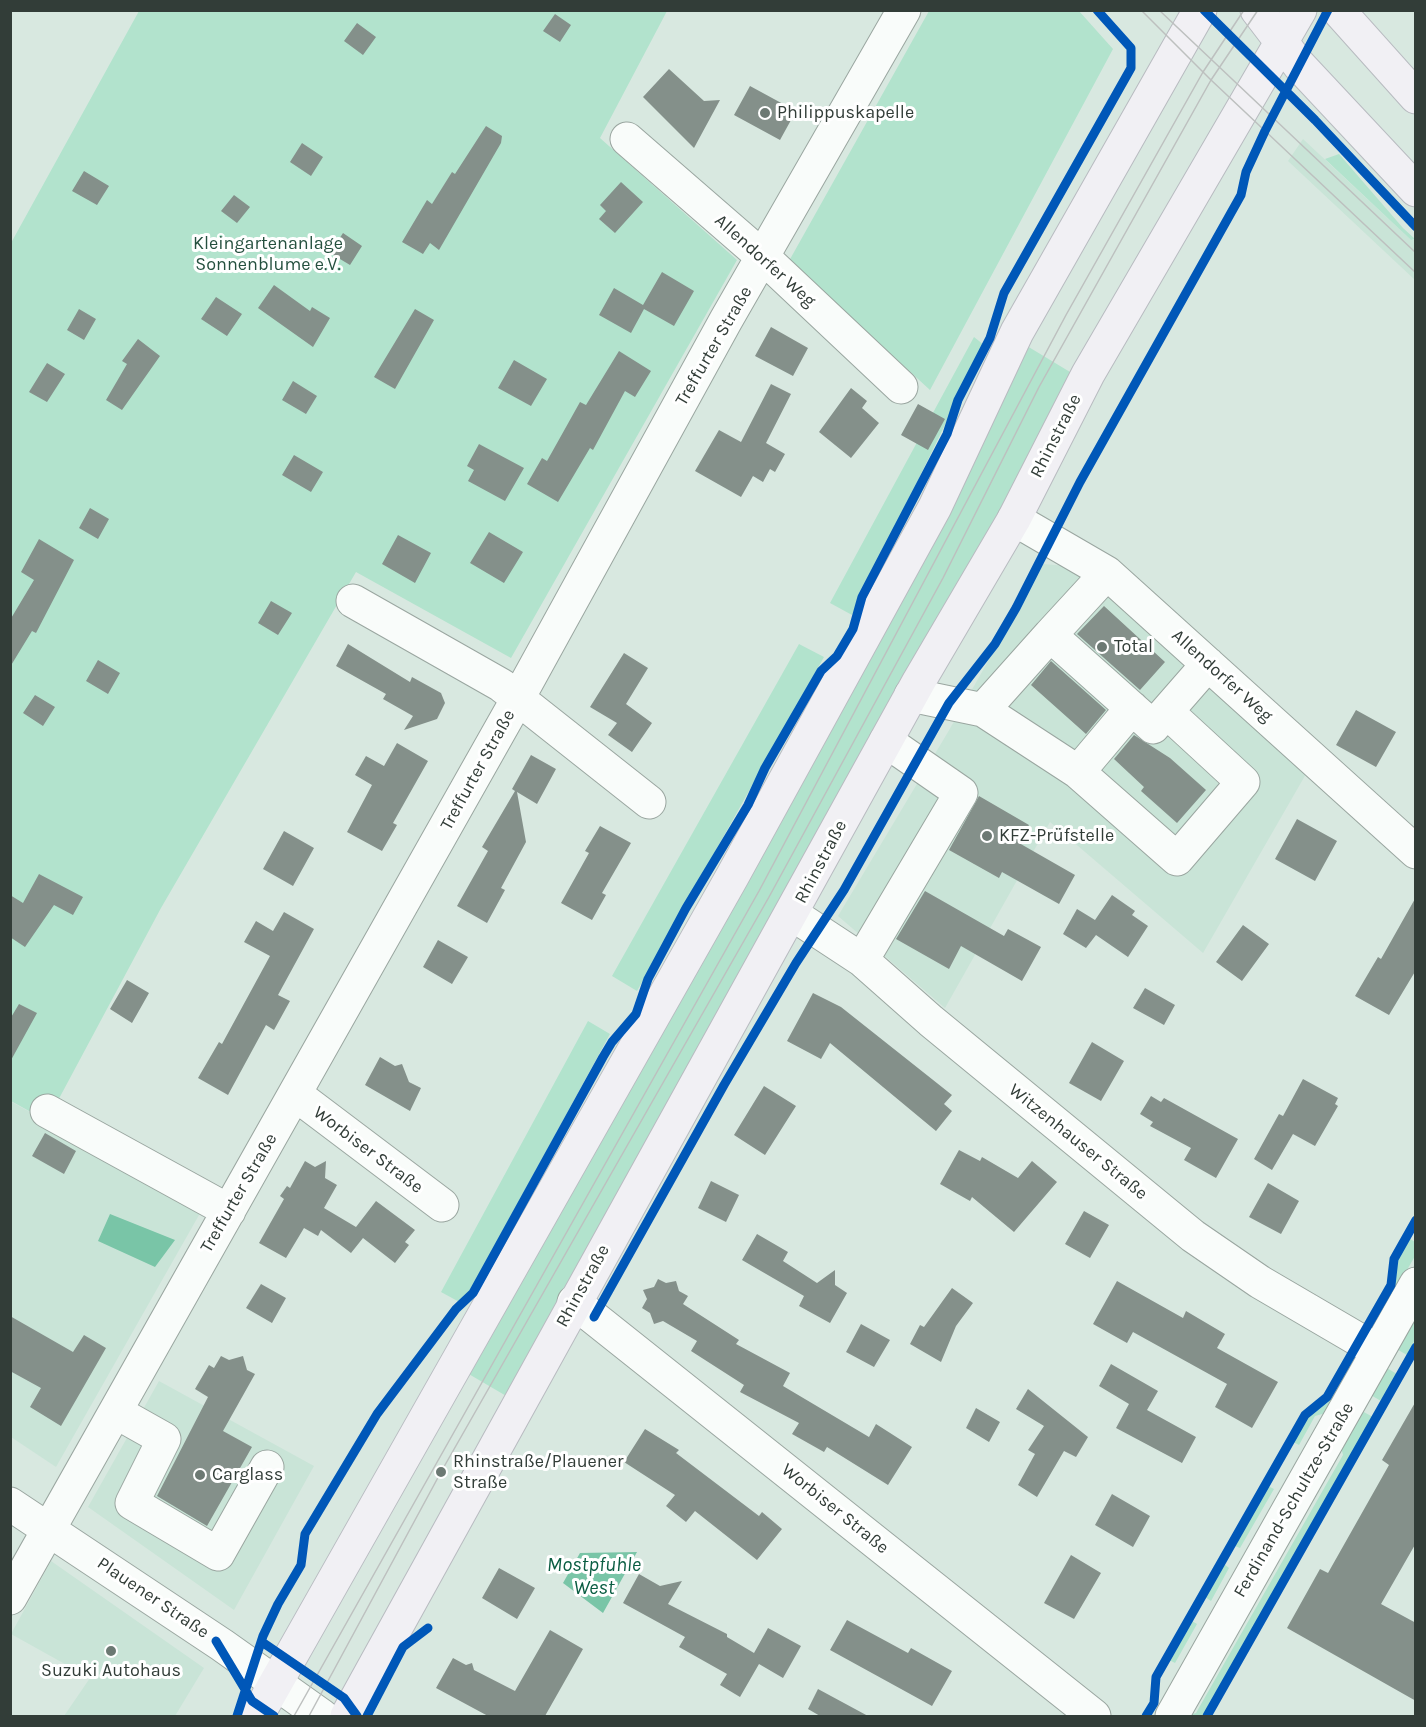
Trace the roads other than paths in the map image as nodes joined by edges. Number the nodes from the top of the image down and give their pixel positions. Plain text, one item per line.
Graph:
1 (904, 10) edge
2 (1200, 10) edge
3 (1257, 10) edge
4 (1300, 10) edge
5 (1338, 10) edge
6 (1282, 42) junction
7 (1416, 97) edge
8 (627, 139) dead end
9 (1416, 190) edge
10 (764, 258) junction
11 (901, 387) dead end
12 (1014, 519) junction
13 (1107, 573) junction
14 (352, 601) dead end
15 (1050, 635) junction
16 (1208, 664) junction
17 (911, 695) junction
18 (518, 700) junction
19 (1132, 708) junction
20 (983, 710) junction
21 (1167, 712) junction
22 (886, 741) junction
23 (1078, 772) junction
24 (649, 802) dead end
25 (1416, 852) edge
26 (792, 914) junction
27 (862, 960) junction
28 (295, 1094) junction
29 (47, 1111) dead end
30 (442, 1205) dead end
31 (229, 1211) junction
32 (1416, 1284) edge
33 (574, 1302) junction
34 (1378, 1351) junction
35 (116, 1412) junction
36 (267, 1467) dead end
37 (10, 1504) edge
38 (48, 1529) junction
39 (10, 1598) edge
40 (275, 1683) junction
41 (257, 1716) edge
42 (322, 1716) edge
43 (347, 1716) edge
44 (1094, 1716) edge
45 (1172, 1716) edge

1 - 10 street, Treffurter Straße
2 - 40 main road
3 - 6 main road
4 - 6 main road, Rhinstraße
5 - 7 main road
6 - 9 main road
6 - 12 main road, Rhinstraße
8 - 10 street, Allendorfer Weg
10 - 11 street, Allendorfer Weg
10 - 18 street, Treffurter Straße
12 - 13 street, Allendorfer Weg
12 - 17 main road, Rhinstraße
13 - 15 street
13 - 16 street, Allendorfer Weg
14 - 18 street
15 - 19 street
15 - 20 street
16 - 21 street
16 - 25 street, Allendorfer Weg
17 - 20 street
17 - 22 main road, Rhinstraße
18 - 24 street
18 - 28 street, Treffurter Straße
19 - 21 street
19 - 23 street
20 - 23 street
21 - 23 street
22 - 26 main road, Rhinstraße
22 - 27 street
26 - 27 street, Witzenhauser Straße
26 - 33 main road, Rhinstraße
27 - 34 street, Witzenhauser Straße
28 - 30 street, Worbiser Straße
28 - 31 street, Treffurter Straße
29 - 31 street
31 - 35 street, Treffurter Straße
32 - 34 street, Ferdinand-Schultze-Straße
33 - 43 main road, Rhinstraße
33 - 44 street, Worbiser Straße
34 - 45 street, Ferdinand-Schultze-Straße
35 - 36 street
35 - 38 street, Treffurter Straße
37 - 38 street, Plauener Straße
38 - 39 street, Treffurter Straße
38 - 40 street, Plauener Straße
40 - 41 main road
40 - 42 street, Plauener Straße

